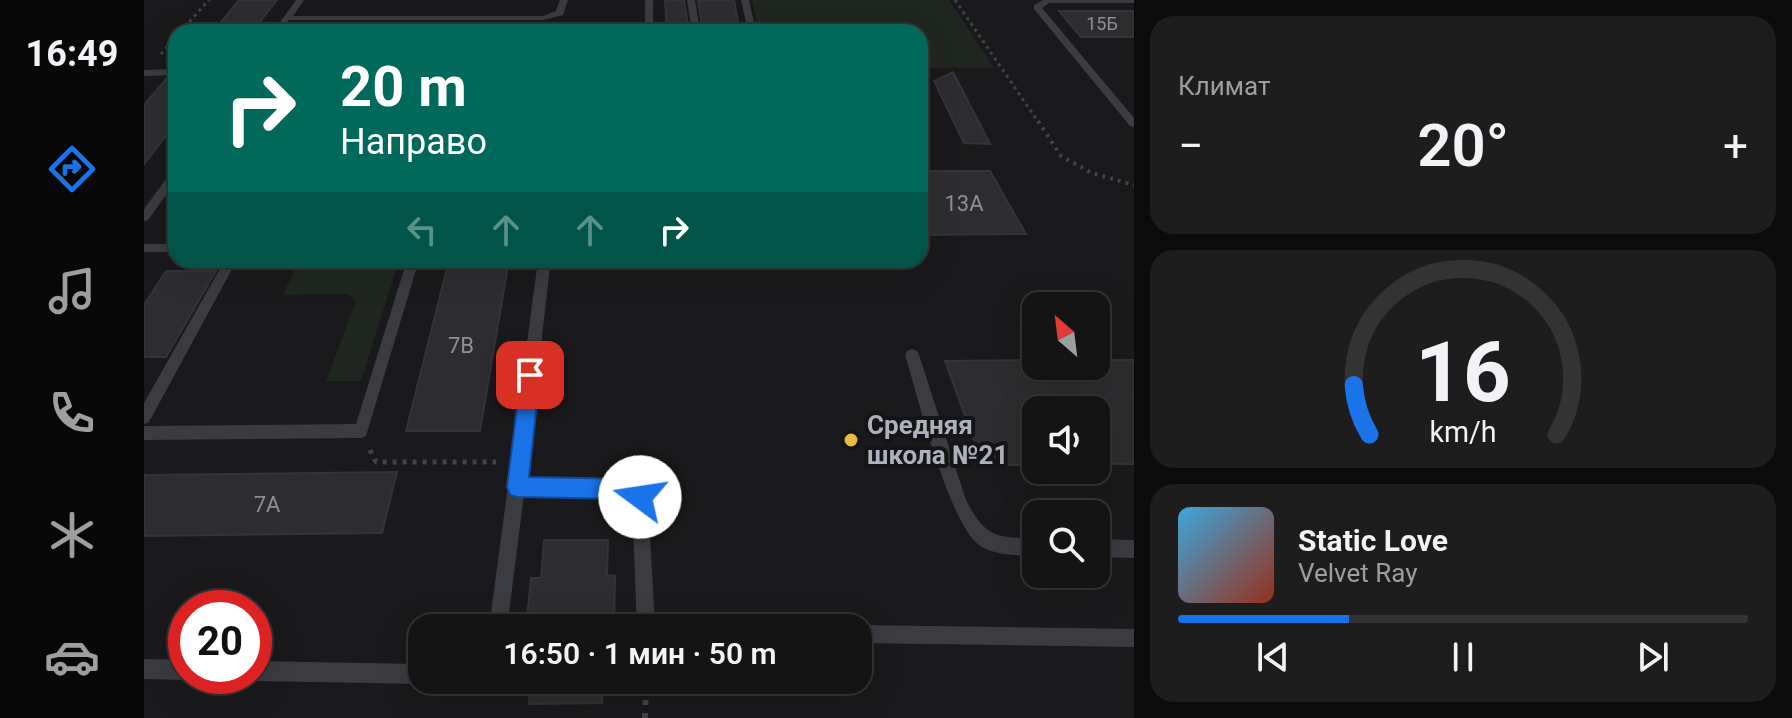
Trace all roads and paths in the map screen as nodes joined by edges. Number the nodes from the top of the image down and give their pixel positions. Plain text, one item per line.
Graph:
1 (209, 0) edge
2 (300, 0) edge
3 (564, 0) edge
4 (649, 0) edge
5 (691, 0) edge
6 (745, 0) edge
7 (955, 0) edge
8 (1134, 1) edge
9 (287, 18) junction
10 (187, 24) edge
11 (283, 24) edge
12 (649, 24) edge
13 (695, 24) edge
14 (750, 24) edge
15 (168, 72) edge
16 (144, 73) edge
17 (1134, 124) edge
18 (168, 184) edge
19 (1134, 185) edge
20 (144, 217) edge
21 (144, 248) edge
22 (168, 248) edge
23 (227, 268) edge
24 (411, 268) edge
25 (543, 268) edge
26 (912, 355) dead end
27 (144, 417) edge
28 (361, 431) junction
29 (144, 433) edge
30 (520, 462) junction
31 (517, 487) junction
32 (1022, 547) edge
33 (1110, 548) edge
34 (1134, 549) edge
35 (500, 614) edge
36 (645, 614) edge
37 (872, 634) edge
38 (1134, 638) edge
39 (144, 669) edge
40 (168, 670) edge
41 (272, 671) edge
42 (408, 674) edge
43 (646, 694) edge
44 (645, 718) edge

1 - 10 path
2 - 9 lane
3 - 9 lane
4 - 12 lane
5 - 13 lane
6 - 14 lane
7 - 19 path
8 - 17 lane
9 - 11 lane
15 - 16 lane
18 - 20 lane
21 - 22 lane
23 - 27 lane
24 - 28 lane
25 - 30 lane
26 - 32 lane
28 - 29 lane
28 - 30 path
30 - 31 lane
31 - 35 lane
31 - 36 lane
33 - 34 lane
37 - 38 lane
39 - 40 lane
41 - 42 lane
43 - 44 path

